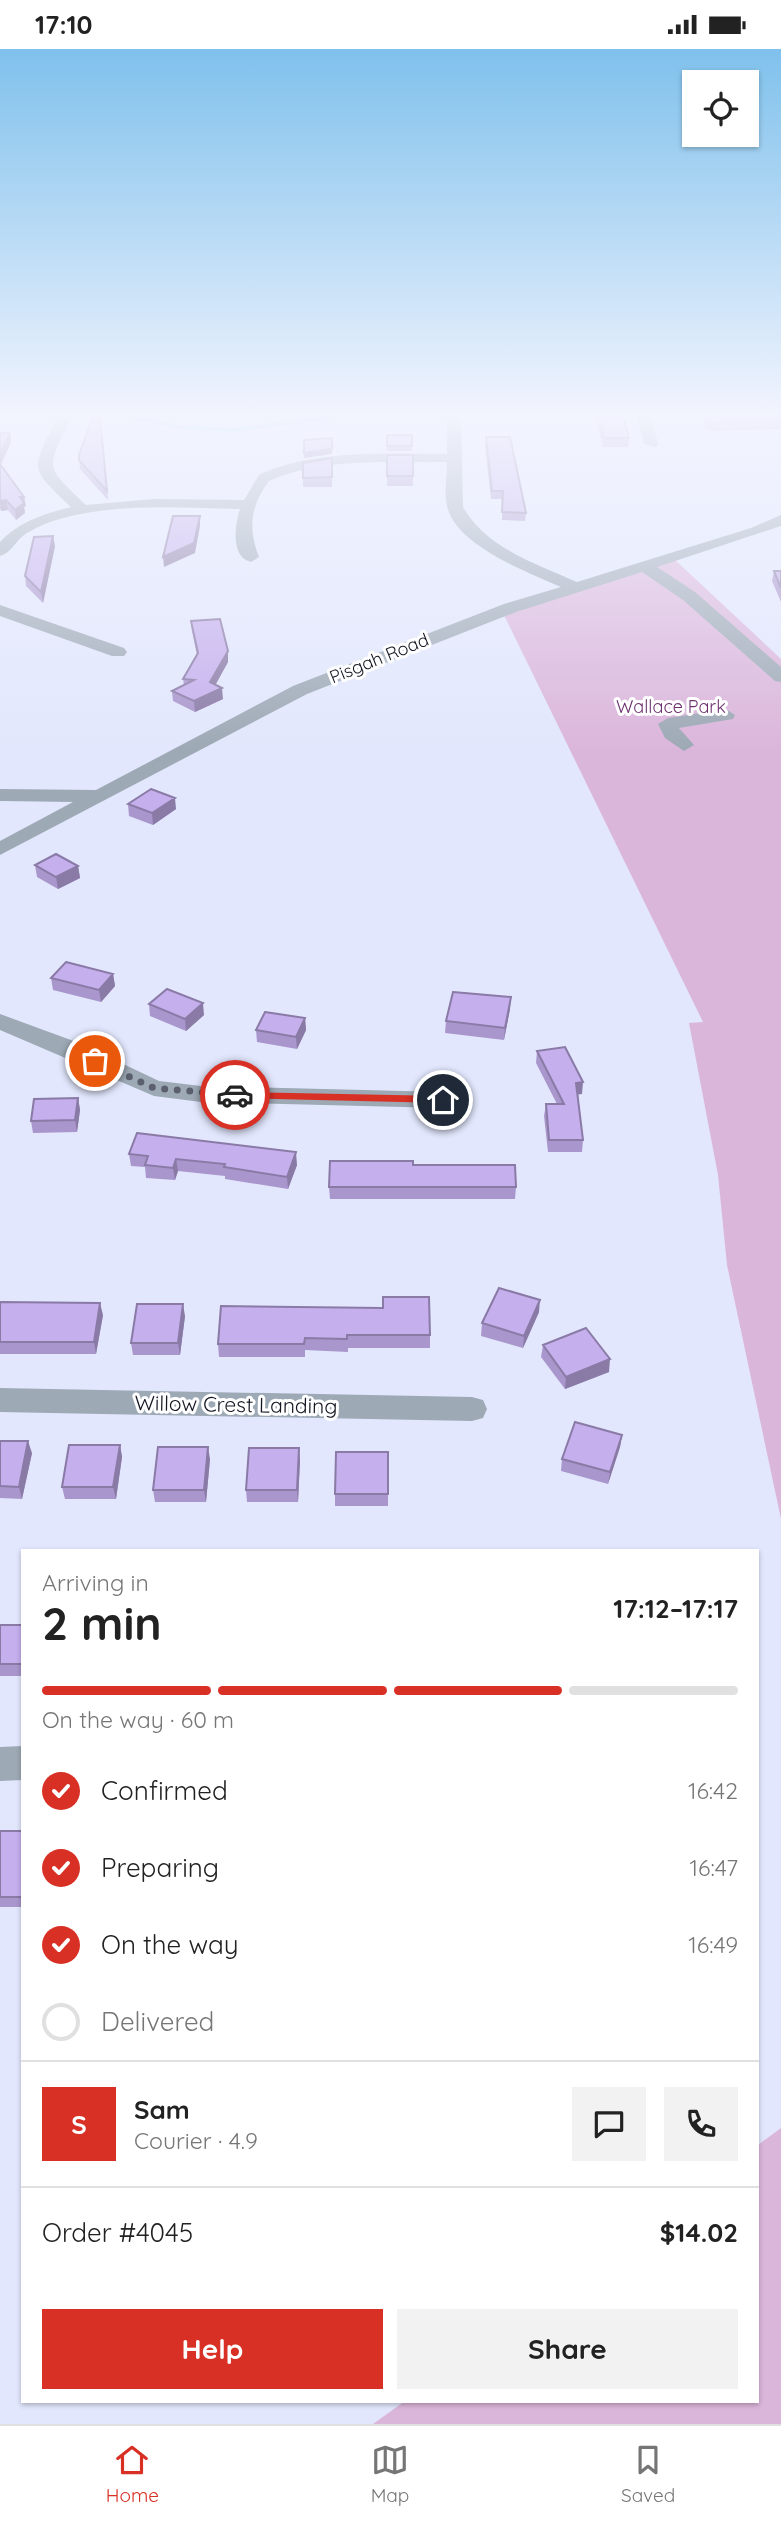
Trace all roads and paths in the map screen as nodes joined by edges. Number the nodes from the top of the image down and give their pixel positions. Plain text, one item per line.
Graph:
1 (27, 528) edge
2 (244, 528) edge
3 (469, 528) edge
4 (764, 528) edge
5 (757, 531) junction
6 (779, 542) dead end
7 (0, 551) edge
8 (251, 557) dead end
9 (644, 566) junction
10 (575, 587) junction
11 (0, 610) edge
12 (118, 652) dead end
13 (781, 677) edge
14 (726, 715) dead end
15 (684, 745) dead end
16 (0, 795) edge
17 (101, 796) junction
18 (0, 849) edge
19 (0, 1021) edge
20 (443, 1100) dead end
21 (0, 1400) edge
22 (472, 1409) dead end
23 (21, 1763) edge
24 (0, 1764) edge

1 - 7 street
2 - 8 street
3 - 10 street
4 - 5 street, Pisgah Road
5 - 6 street
5 - 9 street, Pisgah Road
9 - 10 street, Pisgah Road
9 - 13 street
10 - 17 street, Pisgah Road
11 - 12 street
14 - 15 street
16 - 17 street
17 - 18 street, Pisgah Road
19 - 20 street
21 - 22 street, Willow Crest Landing
23 - 24 street

